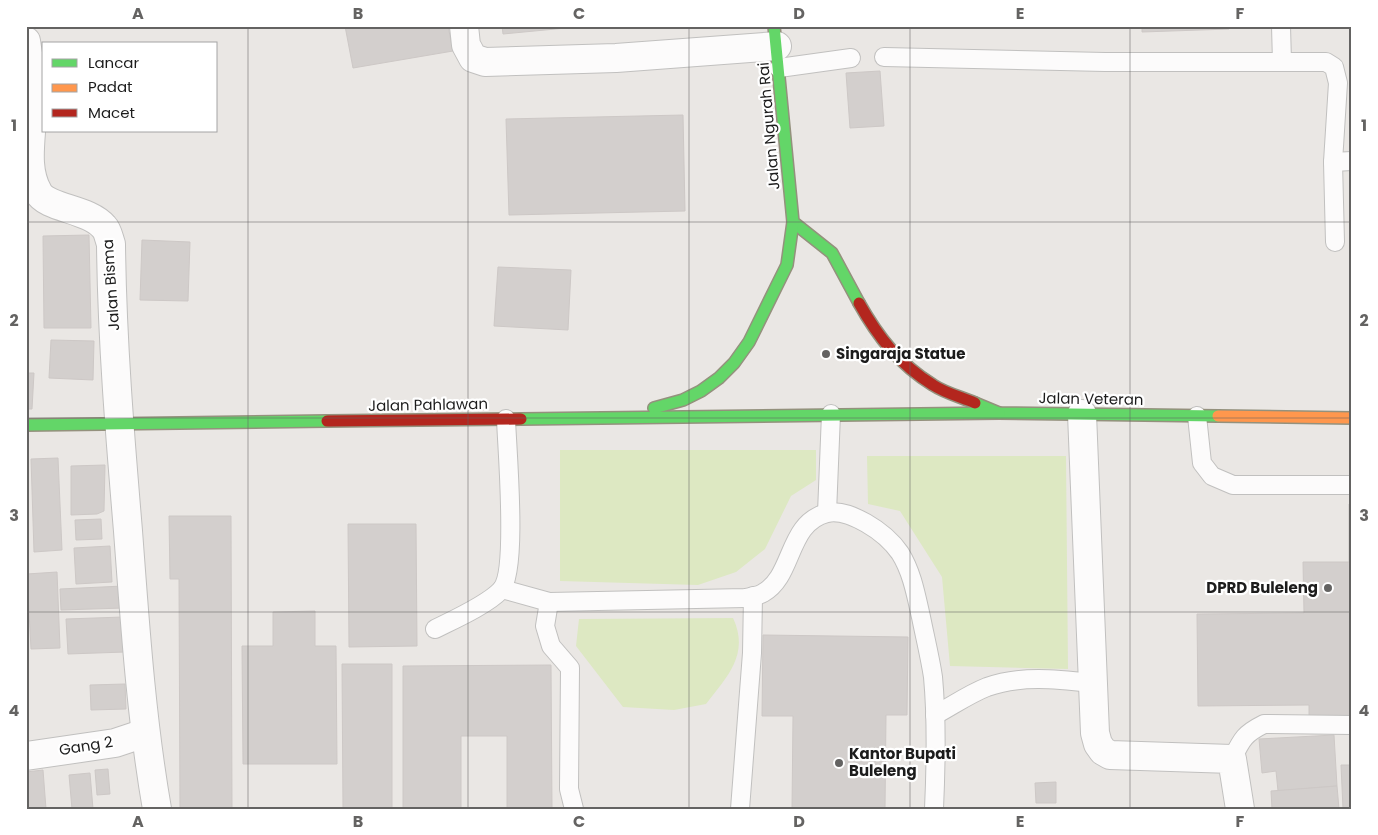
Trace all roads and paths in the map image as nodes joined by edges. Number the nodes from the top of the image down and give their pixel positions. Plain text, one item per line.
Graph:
1 (464, 26) edge
2 (1281, 26) edge
3 (26, 41) edge
4 (776, 47) edge
5 (884, 57) dead end
6 (850, 58) dead end
7 (1282, 62) junction
8 (1352, 161) edge
9 (1333, 162) junction
10 (793, 222) junction
11 (1335, 242) dead end
12 (999, 413) junction
13 (831, 414) junction
14 (1082, 414) junction
15 (1196, 416) junction
16 (622, 417) junction
17 (1352, 418) edge
18 (506, 419) junction
19 (120, 424) junction
20 (26, 425) edge
21 (1352, 485) edge
22 (828, 513) junction
23 (502, 589) junction
24 (754, 596) junction
25 (549, 602) junction
26 (435, 629) dead end
27 (1092, 683) junction
28 (935, 715) junction
29 (1352, 725) edge
30 (145, 733) junction
31 (26, 756) edge
32 (1232, 759) junction
33 (157, 809) edge
34 (574, 809) edge
35 (740, 809) edge
36 (934, 809) edge
37 (1240, 809) edge

1 - 4 street
2 - 7 lane
3 - 19 street, Jalan Bisma
4 - 6 lane
4 - 10 main road, Jalan Ngurah Rai
5 - 7 lane
7 - 9 lane
8 - 9 lane
9 - 11 lane
10 - 12 main road
10 - 16 main road, Jalan Ngurah Rai
12 - 13 main road, Jalan Veteran
12 - 14 main road, Jalan Veteran
13 - 16 main road, Jalan Pahlawan
13 - 22 lane
14 - 15 main road, Jalan Veteran
14 - 27 street
15 - 17 main road, Jalan Veteran
15 - 21 lane
16 - 18 main road, Jalan Pahlawan
18 - 19 main road, Jalan Pahlawan
18 - 23 lane
19 - 20 main road, Jalan Pahlawan
19 - 30 street, Jalan Bisma
22 - 24 lane
22 - 28 lane
23 - 25 lane
23 - 26 lane
24 - 25 lane
24 - 35 lane
25 - 34 lane
27 - 28 lane
27 - 32 street
28 - 36 lane
29 - 32 lane
30 - 31 street, Gang 2
30 - 33 street, Jalan Bisma
32 - 37 street

